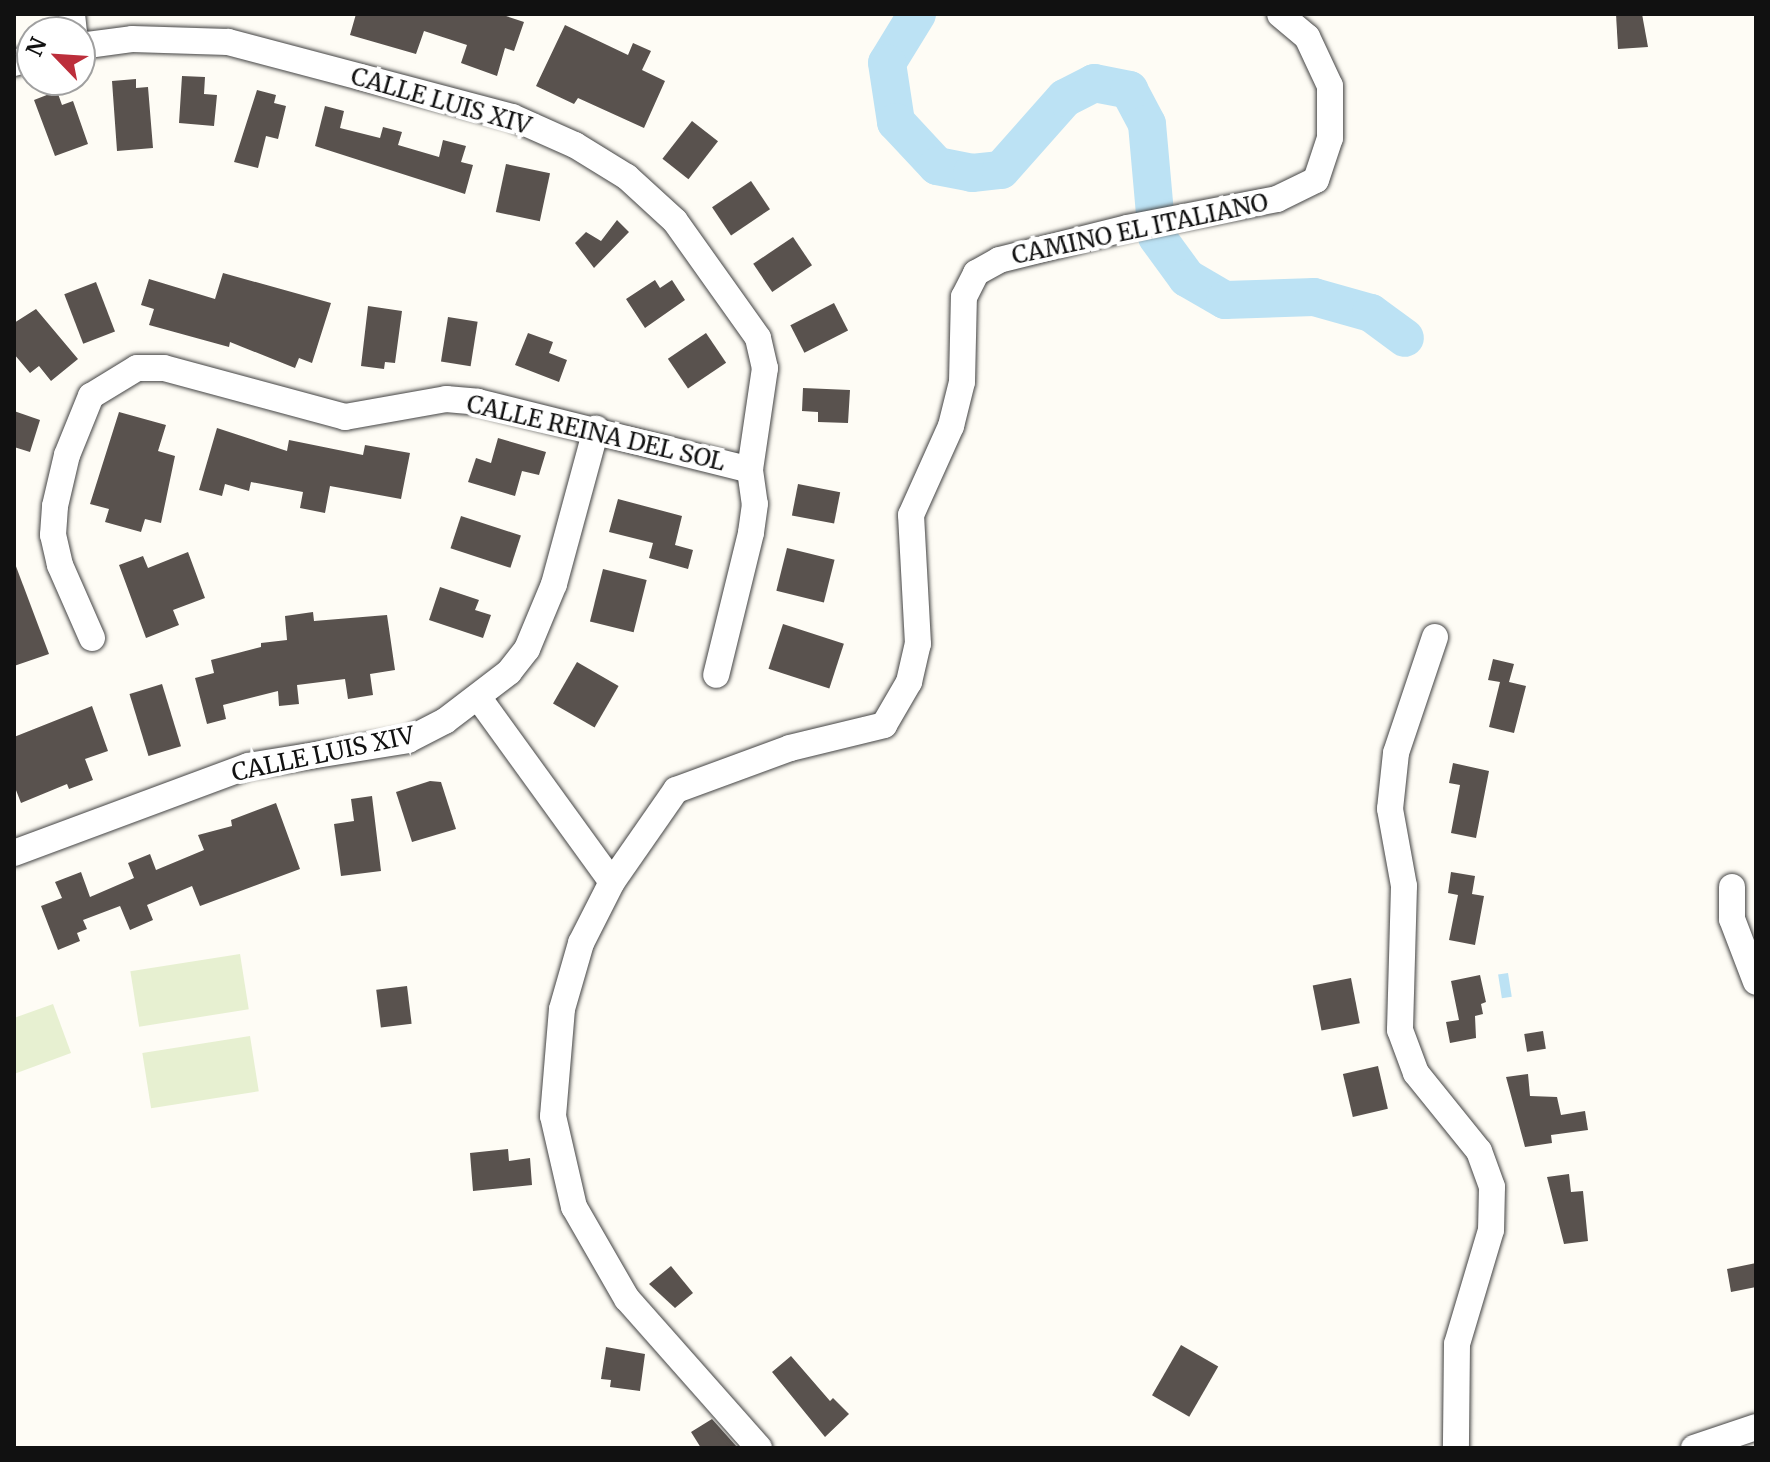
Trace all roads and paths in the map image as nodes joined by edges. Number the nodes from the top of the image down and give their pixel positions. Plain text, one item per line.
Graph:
1 (1280, 14) edge
2 (96, 44) edge
3 (596, 429) junction
4 (750, 470) junction
5 (1435, 637) dead end
6 (92, 638) dead end
7 (716, 675) dead end
8 (478, 697) junction
9 (14, 853) edge
10 (612, 882) junction
11 (1732, 887) dead end
12 (1756, 982) edge
13 (1756, 1427) edge
14 (759, 1448) edge
15 (1456, 1448) edge
16 (1694, 1448) edge

1 - 10 street, CAMINO EL ITALIANO
2 - 4 street, CALLE LUIS XIV
3 - 4 street, CALLE REINA DEL SOL
3 - 6 street, CALLE REINA DEL SOL
3 - 8 street, CALLE LUIS XIV
4 - 7 street, CALLE LUIS XIV
5 - 15 street
8 - 9 street, CALLE LUIS XIV
8 - 10 street
10 - 14 street, CAMINO EL ITALIANO
11 - 12 street
13 - 16 street

